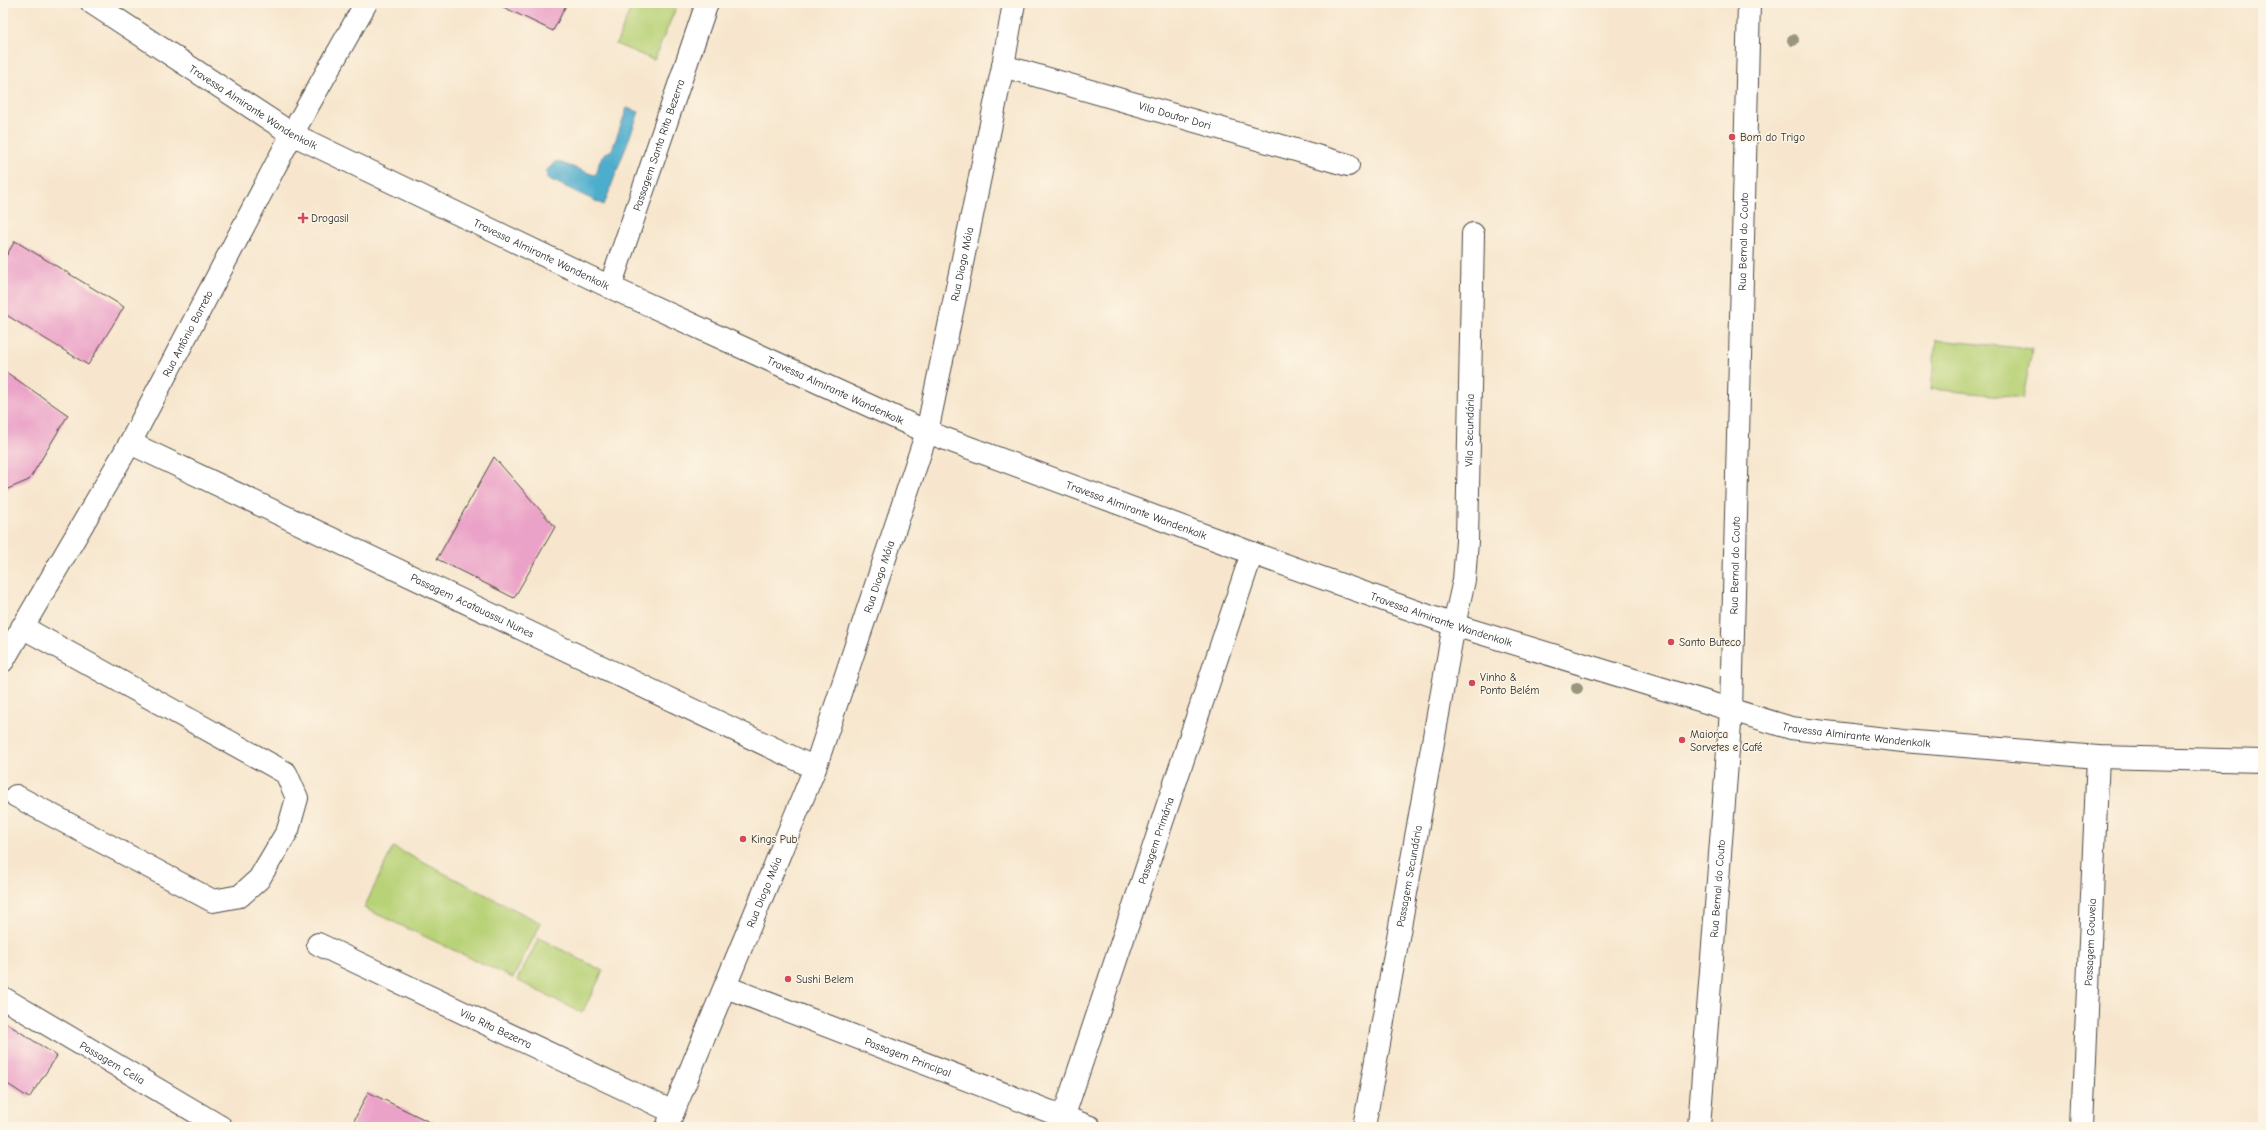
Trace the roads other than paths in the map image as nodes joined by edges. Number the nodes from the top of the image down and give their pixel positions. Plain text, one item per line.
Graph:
1 (92, 3) edge
2 (366, 3) edge
3 (707, 3) edge
4 (1014, 3) edge
5 (1749, 3) edge
6 (1002, 66) junction
7 (292, 134) junction
8 (1348, 165) dead end
9 (1473, 234) dead end
10 (610, 287) junction
11 (927, 432) junction
12 (130, 443) junction
13 (1252, 553) junction
14 (1454, 625) junction
15 (22, 628) junction
16 (3, 661) edge
17 (1731, 711) junction
18 (2098, 757) junction
19 (2263, 761) edge
20 (815, 768) junction
21 (16, 796) dead end
22 (318, 944) dead end
23 (726, 987) junction
24 (3, 998) edge
25 (670, 1120) edge
26 (1061, 1122) edge
27 (221, 1127) edge
28 (1090, 1127) edge
29 (1364, 1127) edge
30 (1699, 1127) edge
31 (2082, 1127) edge

1 - 7 street, Travessa Almirante Wandenkolk
2 - 7 street, Rua Antônio Barreto
3 - 10 street, Passagem Santa Rita Bezerra
4 - 6 street, Rua Diogo Móia
5 - 17 street, Rua Bernal do Couto
6 - 8 street, Vila Doutor Dori
6 - 11 street, Rua Diogo Móia
7 - 10 street, Travessa Almirante Wandenkolk
7 - 12 street, Rua Antônio Barreto
9 - 14 street, Vila Secundária
10 - 11 street, Travessa Almirante Wandenkolk
11 - 13 street, Travessa Almirante Wandenkolk
11 - 20 street, Rua Diogo Móia
12 - 15 street, Rua Antônio Barreto
12 - 20 street, Passagem Acatauassu Nunes
13 - 14 street, Travessa Almirante Wandenkolk
13 - 26 street, Passagem Primária
14 - 17 street, Travessa Almirante Wandenkolk
14 - 29 street, Passagem Secundária
15 - 16 street, Rua Antônio Barreto
15 - 21 street
17 - 18 street, Travessa Almirante Wandenkolk
17 - 30 street, Rua Bernal do Couto
18 - 19 street, Travessa Almirante Wandenkolk
18 - 31 street, Passagem Gouveia
20 - 23 street, Rua Diogo Móia
22 - 25 street, Vila Rita Bezerra
23 - 25 street, Rua Diogo Móia
23 - 26 street, Passagem Principal
24 - 27 street, Passagem Celia
26 - 28 street, Passagem Principal

